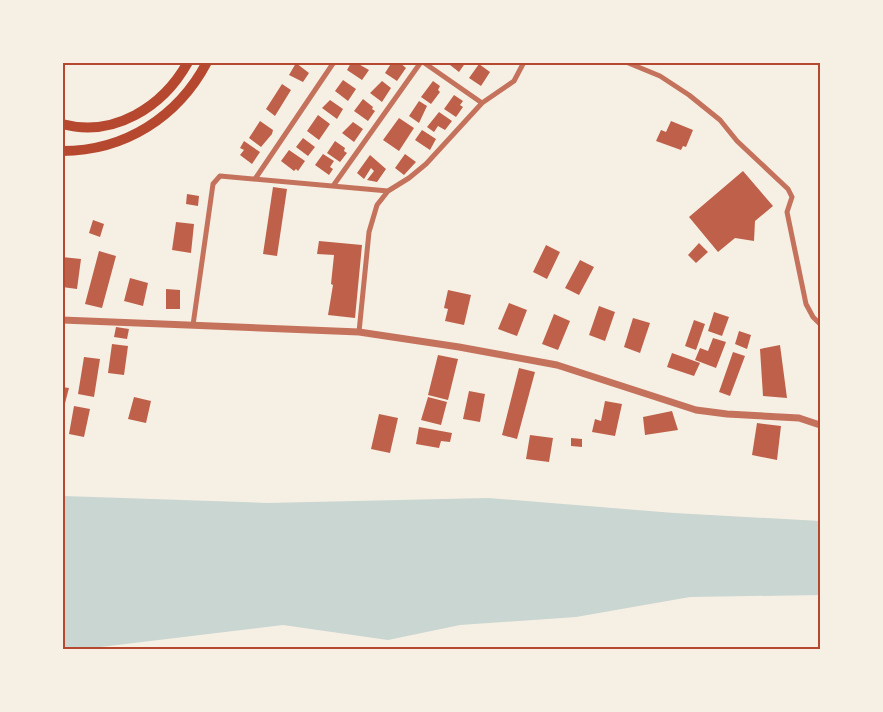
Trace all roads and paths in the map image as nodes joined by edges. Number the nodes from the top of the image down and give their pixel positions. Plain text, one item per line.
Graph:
1 (188, 62) edge
2 (207, 62) edge
3 (334, 62) edge
4 (422, 62) edge
5 (524, 62) edge
6 (536, 62) edge
7 (552, 62) edge
8 (626, 62) edge
9 (482, 103) junction
10 (62, 124) edge
11 (62, 151) edge
12 (254, 179) junction
13 (333, 186) junction
14 (388, 191) junction
15 (62, 320) edge
16 (820, 324) edge
17 (193, 325) junction
18 (359, 332) junction
19 (820, 426) edge

1 - 10 highway
2 - 11 highway
3 - 12 street
4 - 9 street
4 - 13 street
5 - 9 street
6 - 7 street
8 - 16 street
9 - 14 street
12 - 13 street
12 - 17 street
13 - 14 street
14 - 18 street
15 - 17 street
17 - 18 street
18 - 19 street

